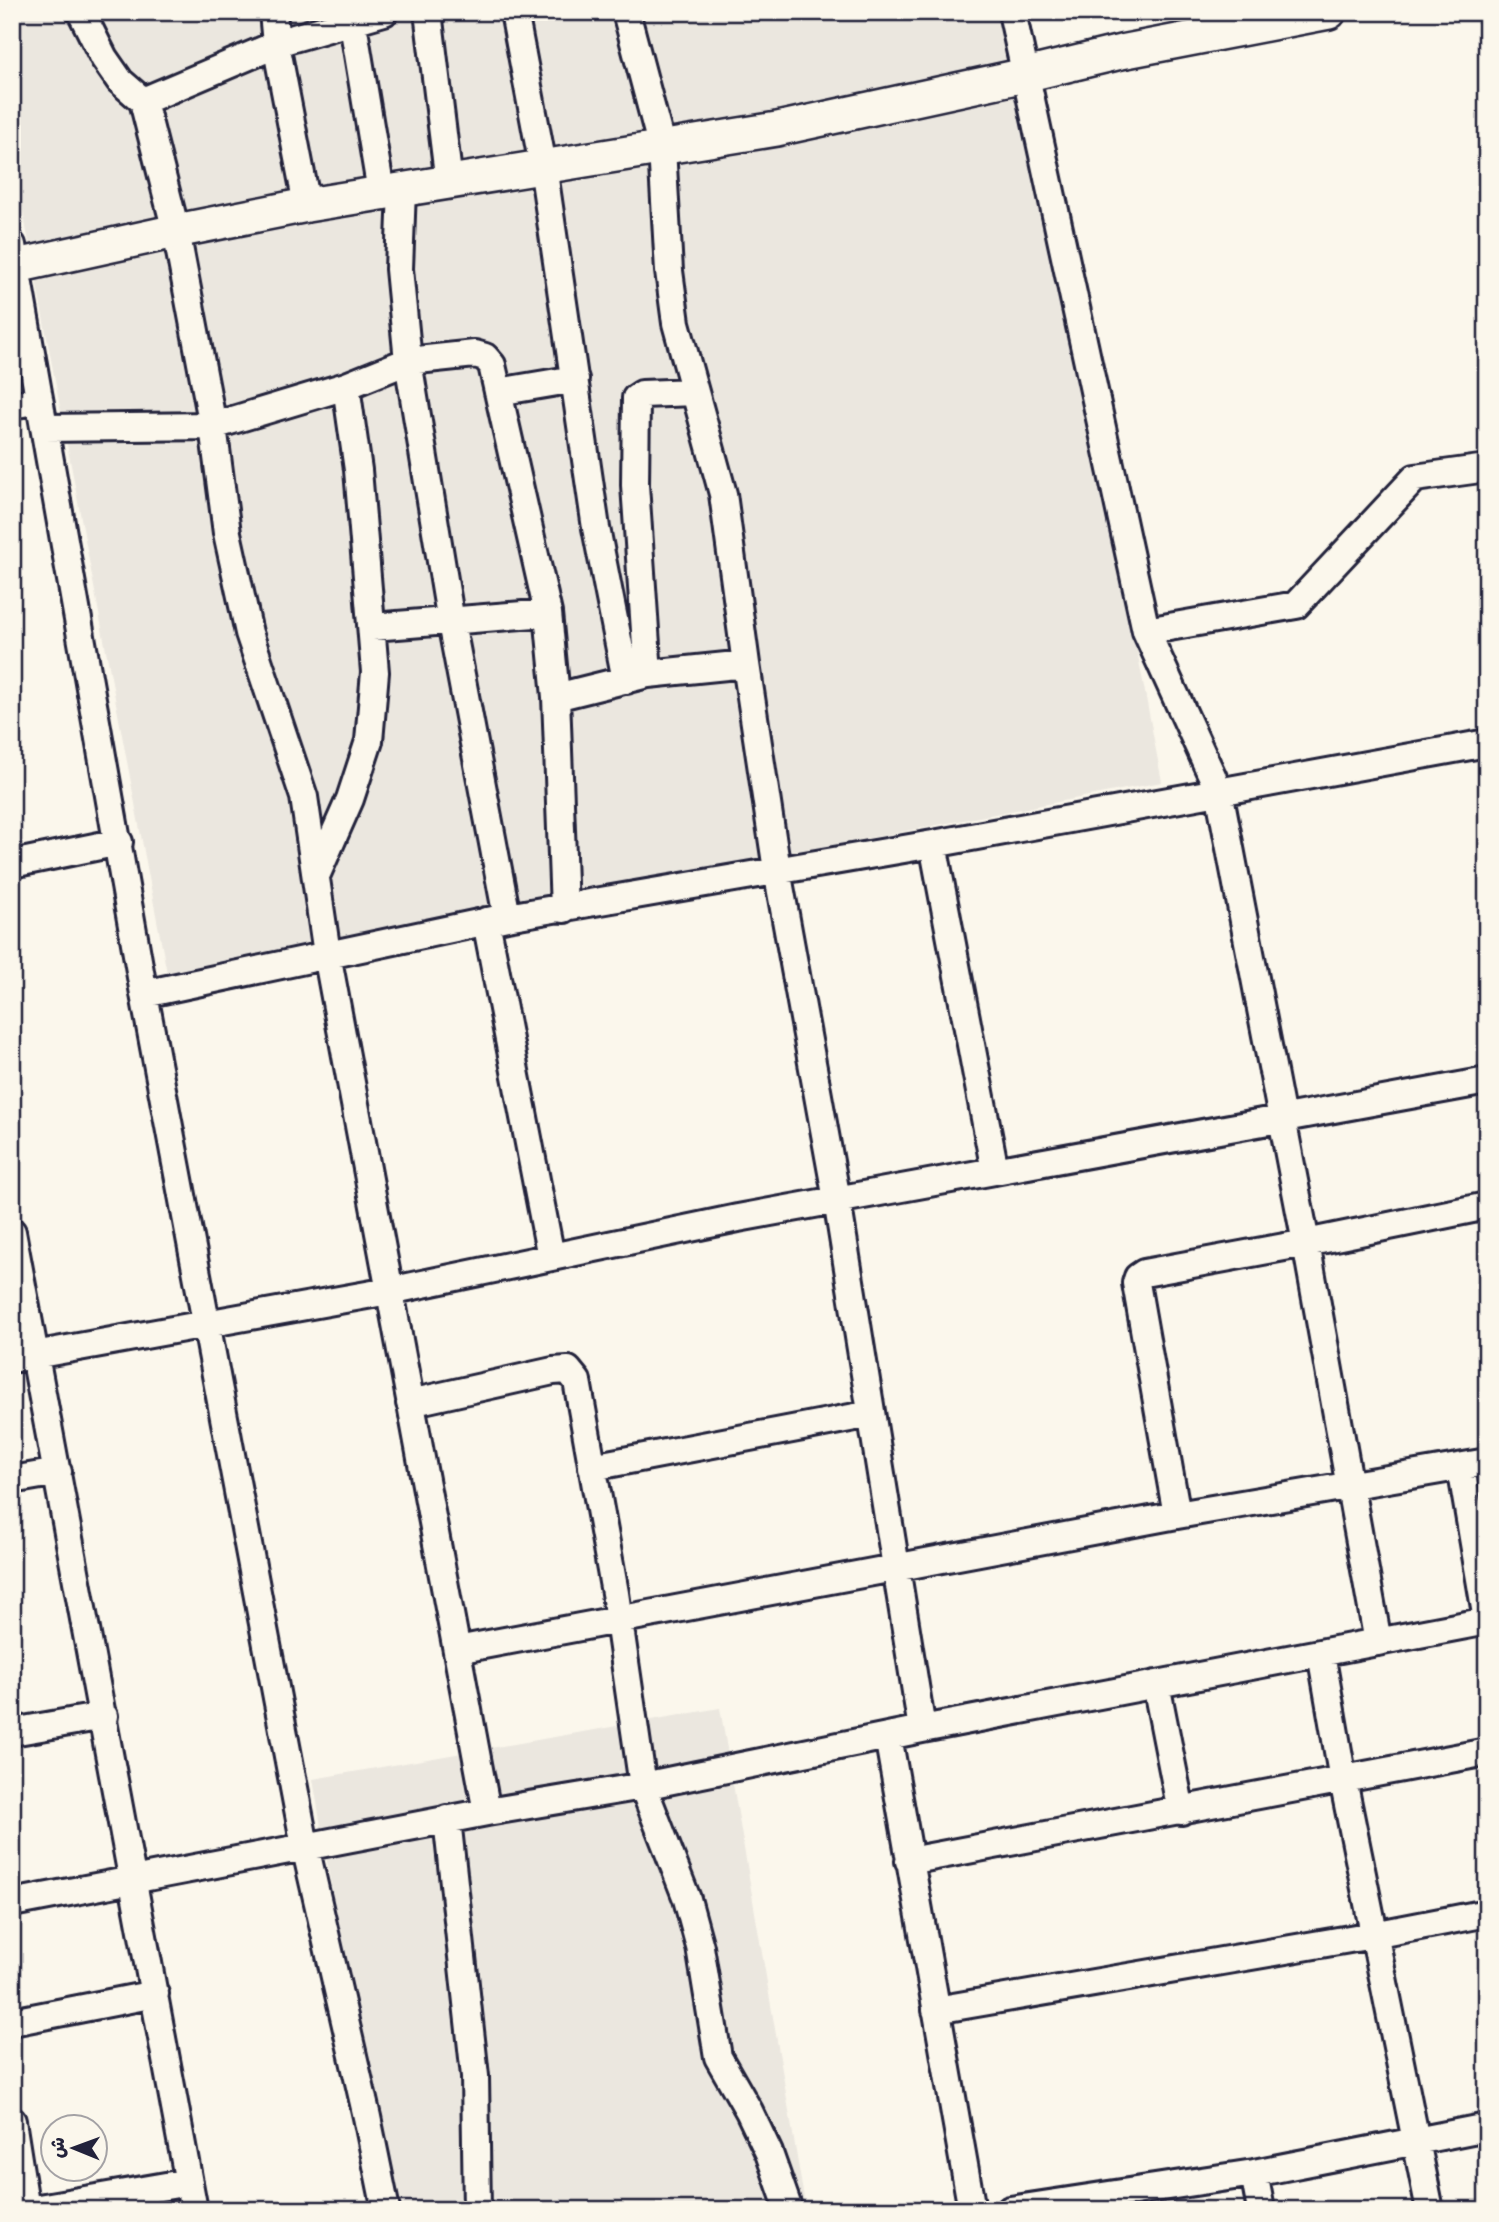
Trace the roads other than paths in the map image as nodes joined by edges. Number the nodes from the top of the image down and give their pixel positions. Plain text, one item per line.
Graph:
1 (80, 12) edge
2 (273, 12) edge
3 (384, 12) edge
4 (428, 12) edge
5 (514, 12) edge
6 (626, 12) edge
7 (1012, 12) edge
8 (1329, 12) edge
9 (352, 17) edge
10 (276, 44) junction
11 (1025, 75) junction
12 (143, 101) junction
13 (662, 148) junction
14 (544, 166) junction
15 (450, 183) junction
16 (391, 191) junction
17 (307, 205) junction
18 (176, 231) junction
19 (14, 260) edge
20 (408, 361) junction
21 (575, 379) junction
22 (346, 386) junction
23 (498, 392) junction
24 (695, 392) junction
25 (40, 400) junction
26 (12, 405) edge
27 (213, 426) junction
28 (45, 428) junction
29 (1487, 468) edge
30 (548, 613) junction
31 (451, 622) junction
32 (372, 627) junction
33 (1146, 631) junction
34 (746, 664) junction
35 (637, 677) junction
36 (556, 697) junction
37 (1487, 743) edge
38 (1219, 791) junction
39 (118, 842) junction
40 (933, 844) junction
41 (12, 864) edge
42 (777, 870) junction
43 (316, 876) junction
44 (564, 909) junction
45 (497, 920) junction
46 (327, 954) junction
47 (144, 994) junction
48 (1487, 1081) edge
49 (1282, 1119) junction
50 (995, 1171) junction
51 (837, 1200) junction
52 (1487, 1206) edge
53 (12, 1232) edge
54 (1306, 1243) junction
55 (551, 1256) junction
56 (389, 1292) junction
57 (206, 1323) junction
58 (24, 1357) edge
59 (410, 1403) junction
60 (871, 1414) junction
61 (1487, 1462) edge
62 (592, 1467) junction
63 (1461, 1467) junction
64 (58, 1472) junction
65 (12, 1480) edge
66 (1351, 1486) junction
67 (1177, 1515) junction
68 (896, 1568) junction
69 (1487, 1620) edge
70 (619, 1621) junction
71 (1378, 1642) junction
72 (457, 1650) junction
73 (1321, 1653) junction
74 (1156, 1684) junction
75 (104, 1716) junction
76 (922, 1729) junction
77 (12, 1732) edge
78 (888, 1736) junction
79 (1487, 1752) edge
80 (1343, 1780) junction
81 (643, 1786) junction
82 (1181, 1811) junction
83 (487, 1812) junction
84 (447, 1819) junction
85 (305, 1846) junction
86 (909, 1861) junction
87 (133, 1879) junction
88 (12, 1903) edge
89 (1487, 1913) edge
90 (1373, 1935) junction
91 (155, 1994) junction
92 (936, 2010) junction
93 (12, 2022) edge
94 (12, 2121) edge
95 (1487, 2127) edge
96 (1416, 2141) junction
97 (1254, 2173) junction
98 (189, 2182) junction
99 (27, 2210) edge
100 (194, 2210) edge
101 (386, 2210) edge
102 (477, 2210) edge
103 (789, 2210) edge
104 (972, 2210) edge
105 (1010, 2210) edge
106 (1261, 2210) edge
107 (1430, 2210) edge

1 - 12 street
2 - 10 street
3 - 9 street
4 - 15 street
5 - 14 street
6 - 13 street
7 - 11 street
8 - 11 main road
9 - 10 street
9 - 16 street
10 - 12 street
10 - 17 street
11 - 13 main road
11 - 33 street
12 - 18 street
13 - 14 main road
13 - 24 street
14 - 15 main road
14 - 21 street
15 - 16 main road
16 - 17 main road
16 - 20 street
17 - 18 main road
18 - 19 main road
18 - 27 street
19 - 25 street
20 - 22 street
20 - 23 street
20 - 31 street
21 - 23 street
21 - 35 street
22 - 27 street
22 - 32 street
23 - 30 street
24 - 34 street
24 - 35 street
25 - 26 street
25 - 28 street
27 - 28 street
27 - 43 street
28 - 39 street
29 - 33 street
30 - 31 street
30 - 36 street
31 - 32 street
31 - 45 street
32 - 43 street
33 - 38 street
34 - 35 street
34 - 42 street
35 - 36 street
36 - 44 street
37 - 38 street
38 - 40 street
38 - 49 street
39 - 41 street
39 - 47 street
40 - 42 street
40 - 50 street
42 - 44 street
42 - 51 street
43 - 46 street
44 - 45 street
45 - 46 street
45 - 55 street
46 - 47 street
46 - 56 street
47 - 57 street
48 - 49 street
49 - 50 street
49 - 54 street
50 - 51 street
51 - 55 street
51 - 60 street
52 - 54 street
53 - 58 street
54 - 66 street
54 - 67 street
55 - 56 street
56 - 57 street
56 - 59 street
57 - 58 street
57 - 85 street
58 - 64 street
59 - 62 street
59 - 72 street
60 - 62 street
60 - 68 street
61 - 63 street
62 - 70 street
63 - 66 street
63 - 69 street
64 - 65 street
64 - 75 street
66 - 67 street
66 - 71 street
67 - 68 street
68 - 70 street
68 - 76 street
69 - 71 street
70 - 72 street
70 - 81 street
71 - 73 street
72 - 83 street
73 - 74 street
73 - 80 street
74 - 76 street
74 - 82 street
75 - 77 street
75 - 87 street
76 - 78 street
78 - 81 street
78 - 86 street
79 - 80 street
80 - 82 street
80 - 90 street
81 - 83 street
81 - 103 street
82 - 86 street
83 - 84 street
84 - 85 street
84 - 102 street
85 - 87 street
85 - 101 street
86 - 92 street
87 - 88 street
87 - 91 street
89 - 90 street
90 - 92 street
90 - 96 street
91 - 93 street
91 - 98 street
92 - 104 street
94 - 99 street
95 - 96 street
96 - 97 street
96 - 107 street
97 - 105 street
97 - 106 street
98 - 99 street
98 - 100 street

